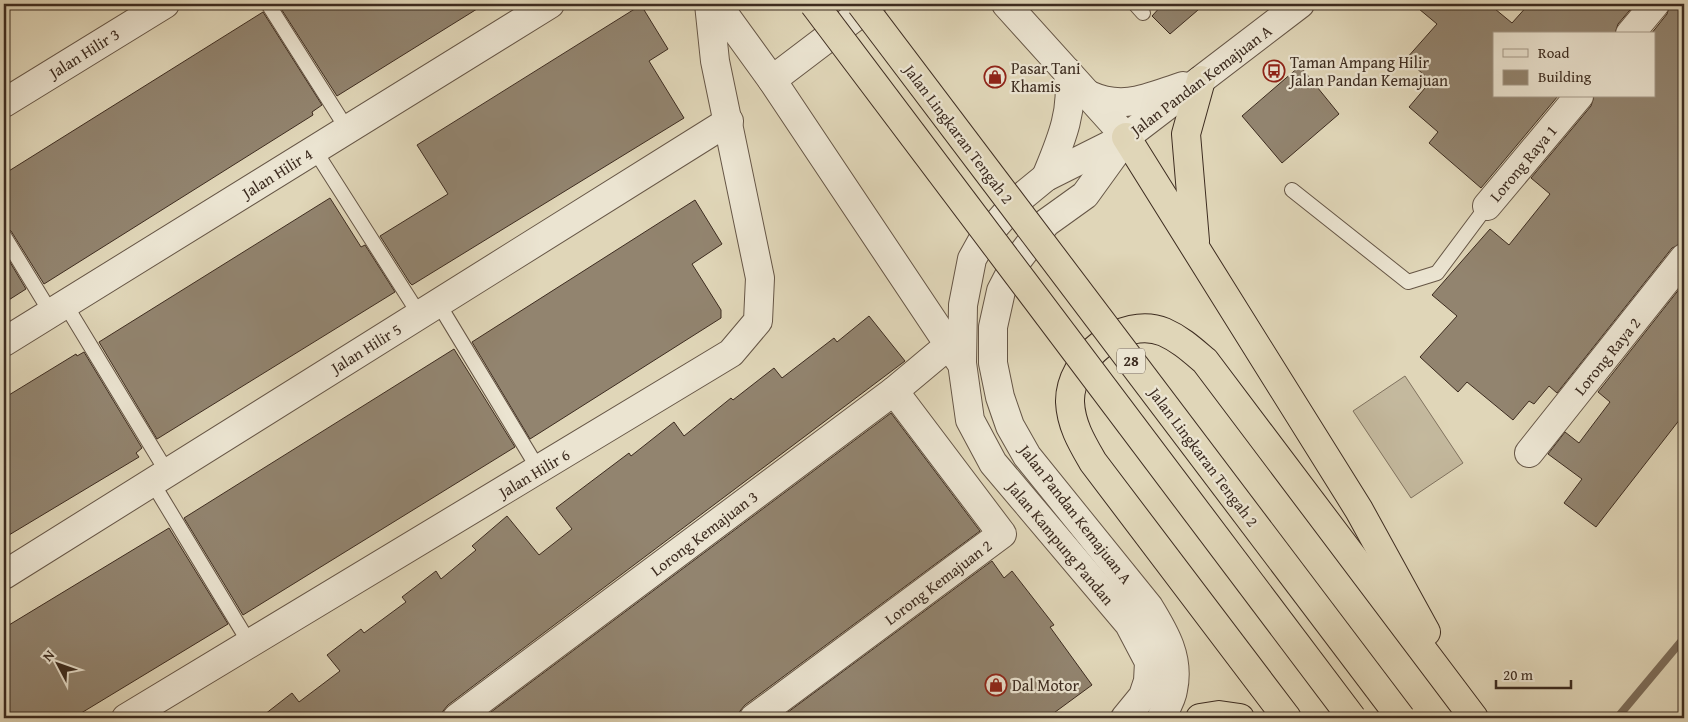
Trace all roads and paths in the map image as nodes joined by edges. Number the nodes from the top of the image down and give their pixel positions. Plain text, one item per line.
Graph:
1 (165, 4) edge
2 (268, 4) edge
3 (550, 4) edge
4 (709, 4) edge
5 (717, 4) edge
6 (814, 4) edge
7 (861, 4) edge
8 (872, 4) edge
9 (1006, 4) edge
10 (1300, 4) edge
11 (1655, 4) edge
12 (1632, 32) edge
13 (1068, 72) junction
14 (772, 80) junction
15 (1201, 80) junction
16 (1089, 95) junction
17 (1576, 98) edge
18 (4, 103) edge
19 (729, 120) junction
20 (347, 129) junction
21 (1126, 137) junction
22 (314, 149) junction
23 (1046, 177) junction
24 (1292, 190) dead end
25 (1487, 206) joint
26 (4, 236) edge
27 (1196, 249) junction
28 (1684, 258) edge
29 (58, 308) junction
30 (429, 309) junction
31 (4, 342) edge
32 (956, 354) junction
33 (894, 391) junction
34 (1529, 453) dead end
35 (539, 470) junction
36 (160, 477) junction
37 (4, 575) edge
38 (250, 644) junction
39 (126, 718) edge
40 (457, 718) edge
41 (754, 718) edge
42 (1125, 718) edge
43 (1161, 718) edge
44 (1200, 718) edge
45 (1240, 718) edge
46 (1287, 718) edge
47 (1352, 718) edge
48 (1402, 718) edge
49 (1474, 718) edge

1 - 18 street, Jalan Hilir 3
2 - 20 lane
3 - 20 street, Jalan Hilir 4
4 - 19 street, Jalan Hilir 6
5 - 14 street
6 - 47 highway, 28, bridge
7 - 48 highway, Jalan Lingkaran Tengah 2 / 28, bridge
8 - 14 street
9 - 13 street
10 - 15 street, Jalan Pandan Kemajuan A
11 - 12 street
13 - 16 street
13 - 23 street
14 - 32 street
15 - 16 street
15 - 21 street, Jalan Pandan Kemajuan A
15 - 27 highway
16 - 21 street
17 - 25 street, Lorong Raya 1
19 - 30 street, Jalan Hilir 5
19 - 35 street, Jalan Hilir 6
20 - 22 street, Jalan Hilir 4
21 - 23 street, Jalan Pandan Kemajuan A
21 - 27 highway
21 - 43 street, Jalan Pandan Kemajuan A
22 - 29 street, Jalan Hilir 4
22 - 30 lane
23 - 32 street, Jalan Pandan Kemajuan A
24 - 25 lane
26 - 29 lane
27 - 49 highway
28 - 34 street, Lorong Raya 2
29 - 31 street, Jalan Hilir 4
29 - 36 lane
30 - 35 lane
30 - 36 street, Jalan Hilir 5
32 - 33 street, Lorong Kemajuan 3
32 - 42 street, Jalan Kampung Pandan
33 - 40 street, Lorong Kemajuan 3
33 - 41 street, Lorong Kemajuan 2
35 - 38 street, Jalan Hilir 6
36 - 37 street, Jalan Hilir 5
36 - 38 lane
38 - 39 street, Jalan Hilir 6
44 - 45 highway
46 - 49 highway

